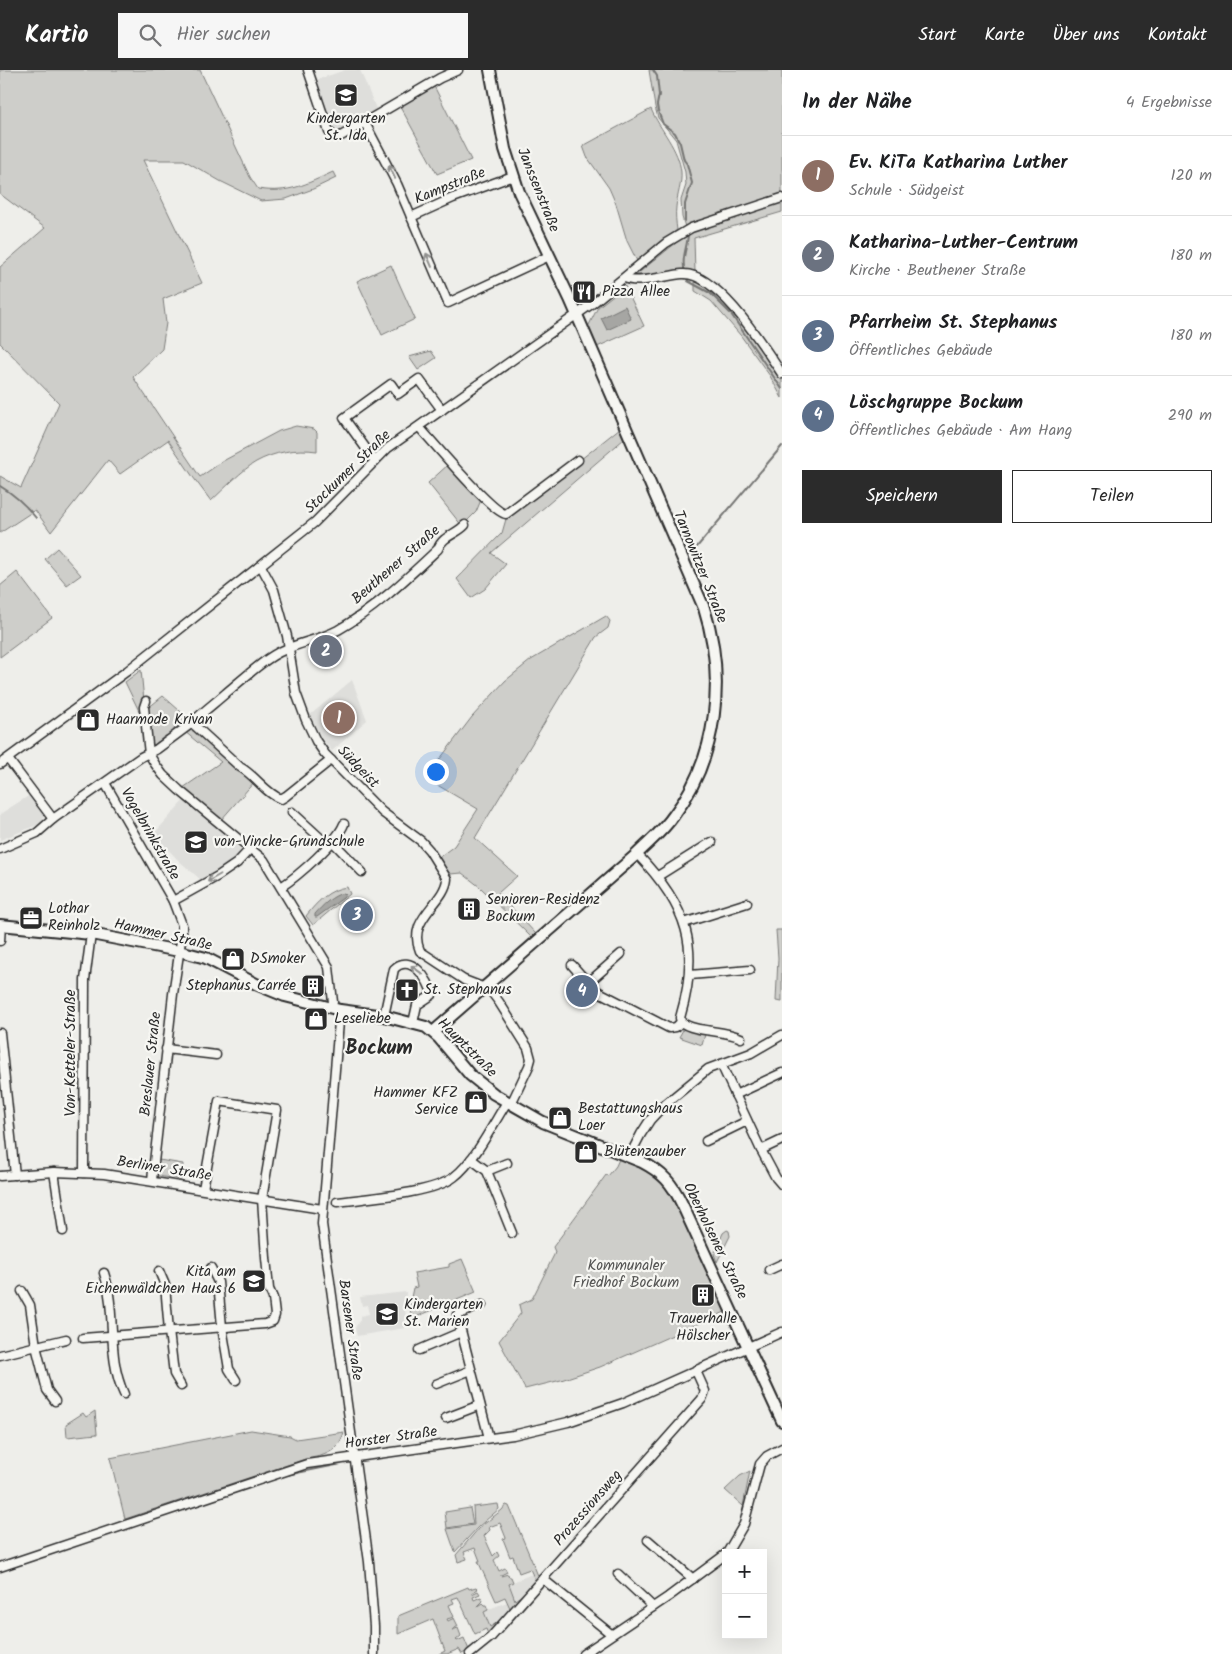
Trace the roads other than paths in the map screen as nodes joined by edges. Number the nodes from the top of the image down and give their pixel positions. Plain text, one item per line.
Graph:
1 (308, 70) edge
2 (458, 70) edge
3 (490, 70) edge
4 (365, 123) junction
5 (513, 176) junction
6 (782, 198) edge
7 (411, 217) junction
8 (549, 256) junction
9 (625, 278) junction
10 (576, 314) junction
11 (782, 374) edge
12 (442, 410) junction
13 (419, 427) junction
14 (578, 460) dead end
15 (375, 462) junction
16 (466, 525) dead end
17 (261, 566) junction
18 (289, 648) junction
19 (146, 701) dead end
20 (192, 723) junction
21 (149, 754) junction
22 (8, 759) junction
23 (331, 760) junction
24 (0, 764) edge
25 (105, 783) junction
26 (292, 812) dead end
27 (53, 820) junction
28 (344, 824) dead end
29 (712, 842) dead end
30 (330, 843) junction
31 (0, 849) edge
32 (250, 849) junction
33 (637, 854) junction
34 (362, 872) dead end
35 (658, 876) junction
36 (281, 887) junction
37 (173, 901) junction
38 (747, 903) dead end
39 (684, 923) junction
40 (0, 925) edge
41 (91, 934) junction
42 (0, 941) edge
43 (179, 951) junction
44 (621, 954) dead end
45 (572, 965) dead end
46 (750, 970) dead end
47 (690, 975) junction
48 (588, 983) junction
49 (484, 987) junction
50 (336, 1008) junction
51 (384, 1016) junction
52 (413, 1022) junction
53 (681, 1022) junction
54 (433, 1032) junction
55 (0, 1033) edge
56 (782, 1035) edge
57 (741, 1038) dead end
58 (166, 1049) junction
59 (216, 1055) dead end
60 (720, 1064) junction
61 (782, 1073) edge
62 (735, 1095) junction
63 (509, 1103) junction
64 (747, 1121) junction
65 (782, 1140) edge
66 (706, 1142) dead end
67 (761, 1150) junction
68 (629, 1157) junction
69 (471, 1159) junction
70 (507, 1164) dead end
71 (487, 1171) junction
72 (54, 1172) junction
73 (84, 1173) junction
74 (15, 1175) junction
75 (0, 1176) edge
76 (152, 1180) junction
77 (782, 1184) edge
78 (203, 1189) junction
79 (262, 1199) junction
80 (337, 1202) dead end
81 (322, 1209) junction
82 (63, 1231) dead end
83 (512, 1233) dead end
84 (782, 1264) edge
85 (211, 1268) dead end
86 (769, 1270) dead end
87 (159, 1271) dead end
88 (104, 1273) dead end
89 (22, 1291) dead end
90 (482, 1305) dead end
91 (222, 1328) junction
92 (168, 1331) junction
93 (461, 1332) junction
94 (782, 1332) edge
95 (112, 1335) junction
96 (83, 1338) dead end
97 (66, 1339) dead end
98 (36, 1346) junction
99 (748, 1347) junction
100 (418, 1350) dead end
101 (0, 1355) edge
102 (471, 1370) junction
103 (696, 1371) junction
104 (236, 1380) dead end
105 (436, 1384) dead end
106 (181, 1386) dead end
107 (124, 1394) dead end
108 (55, 1401) dead end
109 (480, 1405) junction
110 (446, 1418) dead end
111 (782, 1421) edge
112 (489, 1438) junction
113 (782, 1448) edge
114 (354, 1457) junction
115 (648, 1540) dead end
116 (729, 1549) edge
117 (722, 1557) edge
118 (0, 1567) edge
119 (618, 1574) dead end
120 (543, 1579) junction
121 (693, 1579) junction
122 (652, 1607) junction
123 (611, 1634) junction
124 (374, 1654) edge
125 (470, 1654) edge
126 (583, 1654) edge

1 - 4 street
2 - 4 street
3 - 5 main road, Janssenstraße
7 -> 4 street, Kampstraße
5 - 7 street, Kampstraße
5 - 8 main road, Janssenstraße
6 - 9 street, Stockumer Straße
8 -> 7 street
8 - 10 main road, Janssenstraße
9 - 10 street, Stockumer Straße
9 - 11 street
10 - 12 street, Stockumer Straße
10 - 33 main road, Tarnowitzer Straße
12 - 13 street, Stockumer Straße
12 - 15 street
13 - 14 street
13 - 15 street, Stockumer Straße
15 - 17 street, Stockumer Straße
16 - 18 street, Beuthener Straße
17 - 18 street, Südgeist
17 - 22 street, Stockumer Straße
18 - 20 street, Beuthener Straße
18 - 23 street, Südgeist
19 - 21 street
20 - 21 street, Vogelbrinkstraße
20 - 23 street
21 - 25 street, Vogelbrinkstraße
21 - 32 street, Barsener Straße
22 - 24 street, Stockumer Straße
22 - 27 street
23 - 49 street, Südgeist
25 - 27 street
25 - 37 street, Vogelbrinkstraße
26 - 30 street
27 - 31 street
28 - 30 street
29 - 35 street
30 - 34 street
30 - 36 street
32 - 36 street, Barsener Straße
32 -> 37 street
33 - 35 street
33 - 49 main road, Tarnowitzer Straße
35 - 39 street
36 - 50 street, Barsener Straße
37 - 43 street, Vogelbrinkstraße
38 - 39 street
39 - 47 street
40 - 41 main road, Hammer Straße
40 - 42 street
41 - 43 main road, Hammer Straße
41 - 73 street, Von-Ketteler-Straße
43 - 50 main road, Hammer Straße
43 - 58 street, Breslauer Straße
44 - 48 street
45 - 48 street
46 - 47 street
47 - 53 street
48 - 53 street
49 - 54 main road, Tarnowitzer Straße
49 - 63 street
50 - 51 main road, Hauptstraße
50 - 81 street, Barsener Straße
51 - 52 main road, Hauptstraße
52 -> 51 street
52 - 54 main road, Hauptstraße
53 - 57 street
54 - 63 main road, Hauptstraße
55 - 74 street
56 - 60 street
58 - 59 street
58 - 76 street, Breslauer Straße
60 - 62 street
60 - 68 street
61 - 62 street
62 - 64 street
63 - 68 main road, Oberholsener Straße
63 - 69 street
64 - 66 street
64 - 67 street
65 - 67 street
67 - 77 street
68 - 99 main road, Oberholsener Straße
69 - 71 street
69 - 80 street
70 - 71 street
71 - 83 street
72 - 73 street, Berliner Straße
72 - 74 street, Berliner Straße
72 - 82 street
73 - 76 street, Berliner Straße
74 - 75 street, Berliner Straße
76 - 78 street, Berliner Straße
78 - 79 street, Berliner Straße
78 - 79 street
79 - 81 street, Berliner Straße
79 - 91 street
81 - 114 street, Barsener Straße
84 - 86 street
85 - 91 street
87 - 92 street
88 - 95 street
89 - 98 street
90 - 93 street
91 - 92 street
91 - 104 street
92 - 95 street
92 - 106 street
93 - 100 street
93 - 102 street
94 - 99 street, Horster Straße
95 - 96 street
95 - 107 street
97 - 98 street
98 - 101 street
98 - 108 street
99 - 103 street, Horster Straße
99 - 111 main road, Oberholsener Straße
102 - 105 street
102 - 109 street
103 - 112 street, Horster Straße
103 - 120 street, Prozessionsweg
109 - 110 street
109 - 112 street
112 - 114 street, Horster Straße
113 - 116 street
114 - 118 street, Horster Straße
114 - 124 street, Barsener Straße
115 - 121 street
117 - 121 street
119 - 122 street
120 - 123 street
120 - 125 street, Prozessionsweg
121 - 122 street
122 - 123 street
123 - 126 street

